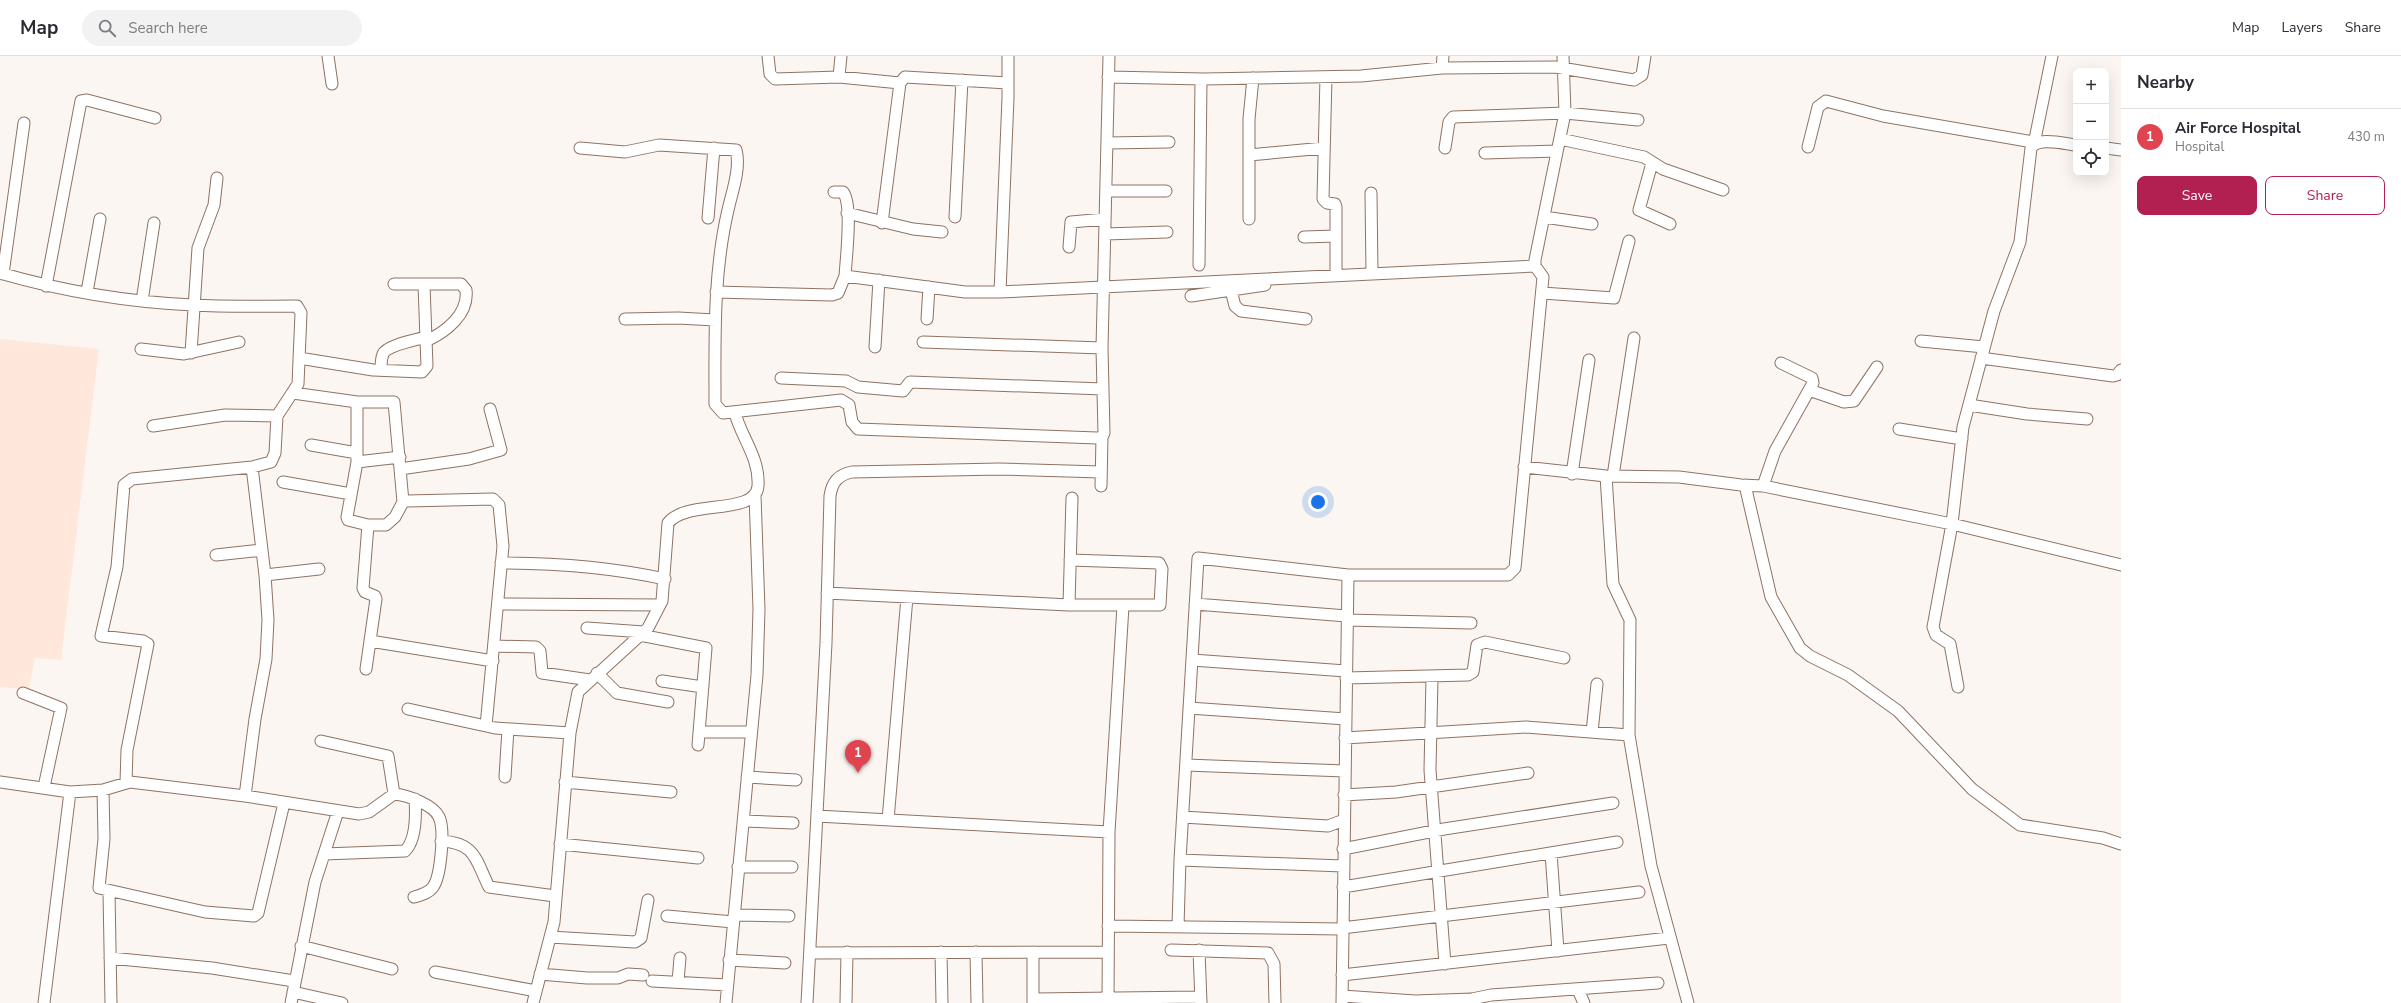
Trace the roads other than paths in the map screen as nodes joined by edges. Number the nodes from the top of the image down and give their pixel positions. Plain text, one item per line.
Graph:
1 (328, 56) edge
2 (768, 56) edge
3 (841, 56) edge
4 (1008, 56) edge
5 (1108, 56) edge
6 (1443, 56) edge
7 (1562, 56) edge
8 (1645, 56) edge
9 (2052, 56) edge
10 (1442, 68) junction
11 (1562, 69) junction
12 (839, 77) junction
13 (1108, 77) junction
14 (1326, 77) junction
15 (1202, 78) junction
16 (1253, 78) junction
17 (962, 80) junction
18 (900, 83) junction
19 (1008, 83) junction
20 (332, 84) dead end
21 (1565, 113) junction
22 (155, 118) dead end
23 (1638, 120) dead end
24 (24, 123) dead end
25 (1560, 139) junction
26 (1169, 142) dead end
27 (1107, 143) junction
28 (2034, 143) junction
29 (2073, 145) edge
30 (1808, 147) dead end
31 (580, 148) dead end
32 (714, 148) junction
33 (1324, 148) junction
34 (1445, 148) dead end
35 (2109, 148) edge
36 (2121, 150) edge
37 (1557, 151) junction
38 (1485, 153) dead end
39 (1249, 155) junction
40 (1652, 163) junction
41 (217, 178) dead end
42 (1106, 190) junction
43 (1723, 190) dead end
44 (1166, 191) dead end
45 (834, 192) dead end
46 (1371, 193) dead end
47 (847, 213) junction
48 (955, 217) dead end
49 (1544, 217) junction
50 (708, 218) dead end
51 (100, 219) dead end
52 (1105, 219) junction
53 (1249, 219) dead end
54 (882, 222) junction
55 (154, 223) dead end
56 (1592, 224) dead end
57 (1670, 224) dead end
58 (942, 232) dead end
59 (1167, 232) dead end
60 (1105, 234) junction
61 (1336, 236) junction
62 (1304, 237) dead end
63 (1629, 241) dead end
64 (1069, 247) dead end
65 (1199, 265) dead end
66 (1535, 266) junction
67 (1, 273) edge
68 (1372, 273) junction
69 (1336, 275) junction
70 (845, 276) junction
71 (879, 280) junction
72 (1284, 282) dead end
73 (394, 284) dead end
74 (424, 285) junction
75 (46, 286) junction
76 (929, 287) junction
77 (1104, 288) junction
78 (1231, 290) junction
79 (86, 292) junction
80 (716, 292) junction
81 (1000, 292) junction
82 (1542, 293) junction
83 (1191, 296) dead end
84 (142, 301) junction
85 (192, 305) junction
86 (625, 319) dead end
87 (927, 319) dead end
88 (1306, 319) dead end
89 (715, 320) junction
90 (1634, 338) dead end
91 (426, 339) junction
92 (1921, 341) dead end
93 (239, 342) dead end
94 (923, 342) dead end
95 (875, 347) dead end
96 (1984, 347) junction
97 (1102, 348) junction
98 (141, 349) dead end
99 (191, 353) junction
100 (299, 358) junction
101 (1981, 358) junction
102 (1589, 360) dead end
103 (1781, 363) dead end
104 (1877, 367) dead end
105 (381, 370) junction
106 (2121, 370) edge
107 (781, 378) dead end
108 (1103, 389) junction
109 (1809, 390) junction
110 (293, 393) junction
111 (357, 402) junction
112 (1969, 405) junction
113 (490, 410) dead end
114 (735, 413) junction
115 (277, 416) junction
116 (2087, 419) dead end
117 (153, 426) dead end
118 (1899, 429) dead end
119 (1102, 437) junction
120 (1962, 439) junction
121 (311, 445) dead end
122 (357, 457) junction
123 (400, 463) junction
124 (252, 467) junction
125 (1524, 467) junction
126 (1101, 472) junction
127 (1572, 474) junction
128 (1610, 476) junction
129 (282, 482) dead end
130 (1101, 486) dead end
131 (1745, 486) junction
132 (1763, 486) junction
133 (351, 494) junction
134 (755, 495) junction
135 (1072, 498) dead end
136 (403, 502) junction
137 (1952, 524) junction
138 (368, 525) junction
139 (262, 550) junction
140 (216, 556) dead end
141 (1070, 560) junction
142 (501, 563) junction
143 (2121, 565) edge
144 (319, 569) dead end
145 (1348, 575) junction
146 (266, 576) junction
147 (665, 579) junction
148 (827, 593) junction
149 (907, 597) junction
150 (498, 604) junction
151 (1195, 604) junction
152 (660, 605) junction
153 (1069, 605) junction
154 (1123, 606) junction
155 (1347, 618) junction
156 (1471, 623) dead end
157 (587, 628) dead end
158 (642, 633) junction
159 (370, 641) junction
160 (494, 646) junction
161 (1564, 658) dead end
162 (1192, 660) junction
163 (493, 661) junction
164 (366, 669) dead end
165 (1346, 675) junction
166 (594, 677) junction
167 (1432, 678) junction
168 (662, 681) dead end
169 (1596, 684) dead end
170 (703, 687) junction
171 (1958, 687) dead end
172 (23, 692) dead end
173 (668, 702) dead end
174 (1189, 708) junction
175 (408, 710) dead end
176 (1346, 719) junction
177 (486, 726) junction
178 (508, 729) junction
179 (699, 732) junction
180 (751, 732) junction
181 (1592, 732) junction
182 (570, 733) junction
183 (1432, 733) junction
184 (1629, 735) junction
185 (1345, 738) junction
186 (321, 741) dead end
187 (698, 745) dead end
188 (1186, 765) junction
189 (1344, 771) junction
190 (1528, 774) dead end
191 (747, 776) junction
192 (505, 778) dead end
193 (796, 780) dead end
194 (0, 782) edge
195 (565, 782) junction
196 (126, 783) junction
197 (1431, 786) junction
198 (44, 787) junction
199 (103, 790) junction
200 (70, 792) junction
201 (671, 792) dead end
202 (394, 794) junction
203 (1344, 795) junction
204 (245, 796) junction
205 (415, 799) junction
206 (284, 803) junction
207 (1614, 803) dead end
208 (338, 811) junction
209 (817, 816) junction
210 (1183, 817) junction
211 (888, 820) junction
212 (1344, 820) junction
213 (742, 822) junction
214 (793, 823) dead end
215 (1434, 831) junction
216 (1109, 832) junction
217 (441, 840) junction
218 (1618, 842) dead end
219 (560, 844) junction
220 (2121, 844) edge
221 (1343, 849) junction
222 (324, 854) junction
223 (1551, 854) junction
224 (698, 858) dead end
225 (1180, 860) junction
226 (1343, 866) junction
227 (738, 867) junction
228 (792, 867) dead end
229 (1437, 870) junction
230 (1343, 887) junction
231 (109, 892) junction
232 (1639, 892) dead end
233 (555, 896) junction
234 (414, 897) dead end
235 (648, 900) dead end
236 (1554, 902) junction
237 (667, 916) dead end
238 (789, 916) dead end
239 (1441, 916) junction
240 (733, 918) junction
241 (1108, 926) junction
242 (1178, 926) junction
243 (1342, 929) junction
244 (550, 937) junction
245 (1669, 938) junction
246 (301, 946) junction
247 (1171, 950) dead end
248 (1199, 950) junction
249 (1558, 951) junction
250 (847, 952) junction
251 (941, 952) junction
252 (976, 952) junction
253 (1033, 952) junction
254 (1108, 952) junction
255 (810, 953) junction
256 (110, 958) junction
257 (680, 958) dead end
258 (730, 960) junction
259 (784, 963) dead end
260 (1445, 964) junction
261 (392, 968) dead end
262 (435, 972) dead end
263 (540, 974) junction
264 (1342, 975) junction
265 (294, 981) junction
266 (678, 981) junction
267 (1658, 983) dead end
268 (727, 985) junction
269 (1578, 990) junction
270 (536, 991) junction
271 (292, 998) edge
272 (1342, 999) edge
273 (1200, 1000) edge
274 (1033, 1001) edge
275 (1108, 1001) edge
276 (1135, 1001) edge
277 (44, 1003) edge
278 (111, 1003) edge
279 (342, 1003) edge
280 (533, 1003) edge
281 (726, 1003) edge
282 (807, 1003) edge
283 (846, 1003) edge
284 (942, 1003) edge
285 (977, 1003) edge
286 (1275, 1003) edge
287 (1584, 1003) edge
288 (1688, 1003) edge

1 - 20 street
2 - 12 street
3 - 12 street
4 - 19 street
5 - 13 street
6 - 10 street
7 - 11 street
8 - 11 street
9 - 28 street
10 - 11 street
10 - 14 street
11 - 21 street
12 - 18 street
13 - 15 street
13 - 27 street
14 - 16 street
14 - 33 street
15 - 16 street
15 - 65 street
16 - 39 street
17 - 18 street
17 - 19 street
17 - 48 street
18 - 54 street
19 - 81 street
21 - 23 street
21 - 25 street
21 - 34 street
22 - 75 street
24 - 67 street
25 - 37 street
25 - 40 street
26 - 27 street
27 - 42 street
28 - 29 street
28 - 30 street
28 - 96 street
31 - 32 street
32 - 50 street
32 - 80 street
33 - 39 street
33 - 61 street
35 - 36 street
37 - 38 street
37 - 49 street
39 - 53 street
40 - 43 street
40 - 57 street
41 - 85 street
42 - 44 street
42 - 52 street
45 - 47 street
46 - 68 street
47 - 54 street
47 - 70 street
49 - 56 street
49 - 66 street
51 - 79 street
52 - 60 street
52 - 64 street
54 - 58 street
55 - 84 street
59 - 60 street
60 - 77 street
61 - 62 street
61 - 69 street
63 - 82 street
66 - 68 street
66 - 82 street
67 - 75 street
68 - 69 street
69 - 77 street
70 - 71 street
70 - 80 street
71 - 76 street
71 - 95 street
72 - 78 street
73 - 74 street
74 - 91 street
74 - 91 street
75 - 79 street
76 - 81 street
76 - 87 street
77 - 81 street
77 - 97 street
78 - 83 street
78 - 88 street
79 - 84 street
80 - 89 street
82 - 125 street
84 - 85 street
85 - 99 street
85 - 100 street
86 - 89 street
89 - 114 street
90 - 128 street
91 - 105 street
91 - 105 street
92 - 96 street
93 - 99 street
94 - 97 street
96 - 101 street
97 - 108 street
98 - 99 street
100 - 105 street
100 - 110 street
101 - 106 street
101 - 112 street
102 - 127 street
103 - 109 street
104 - 109 street
107 - 108 street
108 - 119 street
109 - 132 street
110 - 111 street
110 - 115 street
111 - 122 street
111 - 123 street
112 - 116 street
112 - 120 street
113 - 123 street
114 - 119 street
114 - 134 street
115 - 117 street
115 - 124 street
118 - 120 street
119 - 126 street
120 - 137 street
121 - 122 street
122 - 123 street
122 - 133 street
123 - 136 street
124 - 139 street
124 - 196 street
125 - 127 street
125 - 145 street
126 - 130 street
126 - 148 street
127 - 128 street
128 - 131 street
128 - 184 street
129 - 133 street
131 - 132 street
131 - 220 street
132 - 137 street
133 - 138 street
134 - 147 street
134 - 180 street
135 - 141 street
136 - 138 street
136 - 142 street
137 - 143 street
137 - 171 street
138 - 159 street
139 - 140 street
139 - 146 street
141 - 153 street
141 - 154 street
142 - 147 street
142 - 150 street
144 - 146 street
145 - 151 street
145 - 155 street
146 - 204 street
147 - 152 street
148 - 149 street
148 - 209 street
149 - 153 street
149 - 211 street
150 - 152 street
150 - 160 street
151 - 155 street
151 - 162 street
152 - 158 street
153 - 154 street
154 - 216 street
155 - 156 street
155 - 165 street
157 - 158 street
158 - 166 street
158 - 170 street
159 - 163 street
159 - 164 street
160 - 163 street
160 - 166 street
161 - 167 street
162 - 165 street
162 - 174 street
163 - 177 street
165 - 167 street
165 - 176 street
166 - 173 street
166 - 182 street
167 - 183 street
168 - 170 street
169 - 181 street
170 - 179 street
172 - 198 street
174 - 176 street
174 - 188 street
175 - 177 street
176 - 185 street
177 - 178 street
178 - 182 street
178 - 192 street
179 - 180 street
179 - 187 street
180 - 191 street
181 - 183 street
181 - 184 street
182 - 195 street
183 - 185 street
183 - 197 street
184 - 245 street
185 - 189 street
186 - 202 street
188 - 189 street
188 - 210 street
189 - 203 street
190 - 197 street
191 - 193 street
191 - 213 street
194 - 198 street
195 - 201 street
195 - 219 street
196 - 199 street
196 - 204 street
197 - 203 street
197 - 215 street
198 - 200 street
199 - 200 street
199 - 231 street
200 - 277 street
202 - 205 street
202 - 208 street
203 - 212 street
204 - 206 street
205 - 217 street
205 - 222 street
206 - 208 street
206 - 231 street
207 - 215 street
208 - 222 street
209 - 211 street
209 - 255 street
210 - 212 street
210 - 225 street
211 - 216 street
212 - 221 street
213 - 214 street
213 - 227 street
215 - 221 street
215 - 229 street
216 - 241 street
217 - 233 street
217 - 234 street
218 - 223 street
219 - 224 street
219 - 233 street
221 - 226 street
222 - 246 street
223 - 229 street
223 - 236 street
225 - 226 street
225 - 242 street
226 - 230 street
227 - 228 street
227 - 240 street
229 - 230 street
229 - 239 street
230 - 243 street
231 - 256 street
232 - 236 street
233 - 244 street
235 - 244 street
236 - 239 street
236 - 249 street
237 - 240 street
238 - 240 street
239 - 243 street
239 - 260 street
240 - 258 street
241 - 242 street
241 - 254 street
242 - 243 street
243 - 264 street
244 - 263 street
245 - 249 street
245 - 288 street
246 - 261 street
246 - 265 street
247 - 248 street
248 - 273 street
248 - 286 street
249 - 260 street
250 - 251 street
250 - 255 street
250 - 283 street
251 - 252 street
251 - 284 street
252 - 253 street
252 - 285 street
253 - 254 street
253 - 274 street
254 - 275 street
255 - 282 street
256 - 265 street
256 - 278 street
257 - 266 street
258 - 259 street
258 - 268 street
260 - 264 street
262 - 270 street
263 - 266 street
263 - 270 street
264 - 272 street
265 - 271 street
266 - 268 street
267 - 269 street
268 - 281 street
269 - 272 street
269 - 287 street
270 - 280 street
271 - 279 street
273 - 276 street
274 - 275 street
275 - 276 street

